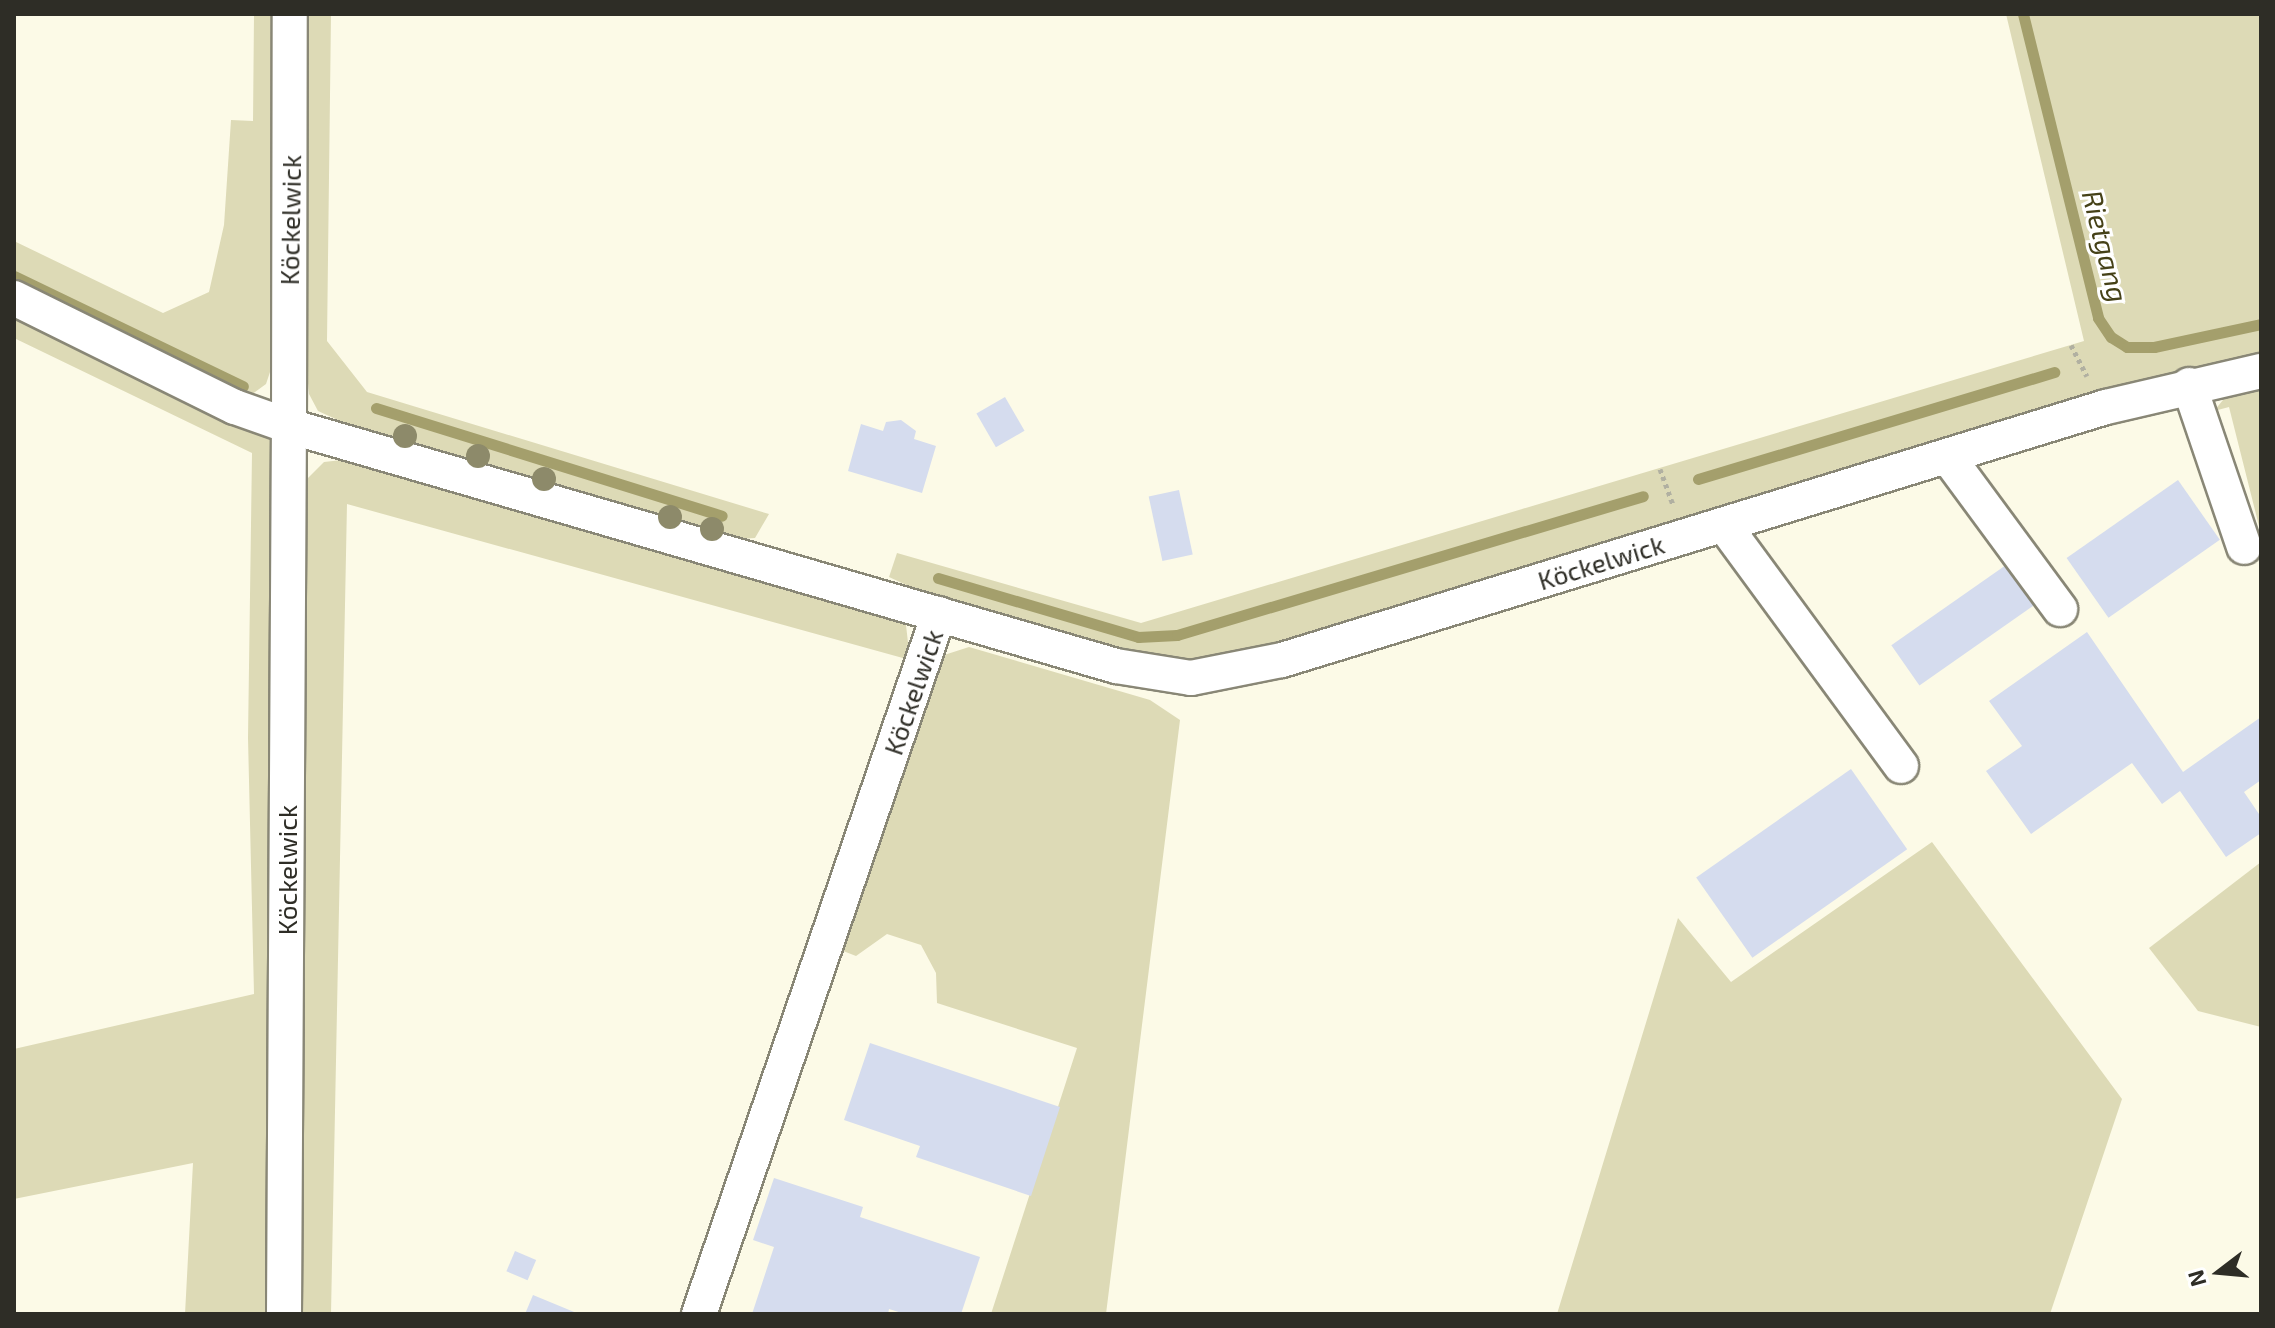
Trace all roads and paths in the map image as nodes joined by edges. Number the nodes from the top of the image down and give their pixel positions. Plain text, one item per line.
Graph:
1 (290, 14) edge
2 (14, 298) edge
3 (2261, 371) edge
4 (2189, 385) junction
5 (289, 426) junction
6 (1948, 457) junction
7 (1724, 525) junction
8 (2244, 547) dead end
9 (2060, 609) dead end
10 (939, 614) junction
11 (1901, 766) dead end
12 (284, 1314) edge
13 (699, 1314) edge

1 - 5 street, Köckelwick
2 - 5 street, Köckelwick
3 - 4 street, Köckelwick
4 - 6 street, Köckelwick
4 - 8 street
5 - 10 street, Köckelwick
5 - 12 street, Köckelwick
6 - 7 street, Köckelwick
6 - 9 street
7 - 10 street, Köckelwick
7 - 11 street
10 - 13 street, Köckelwick

